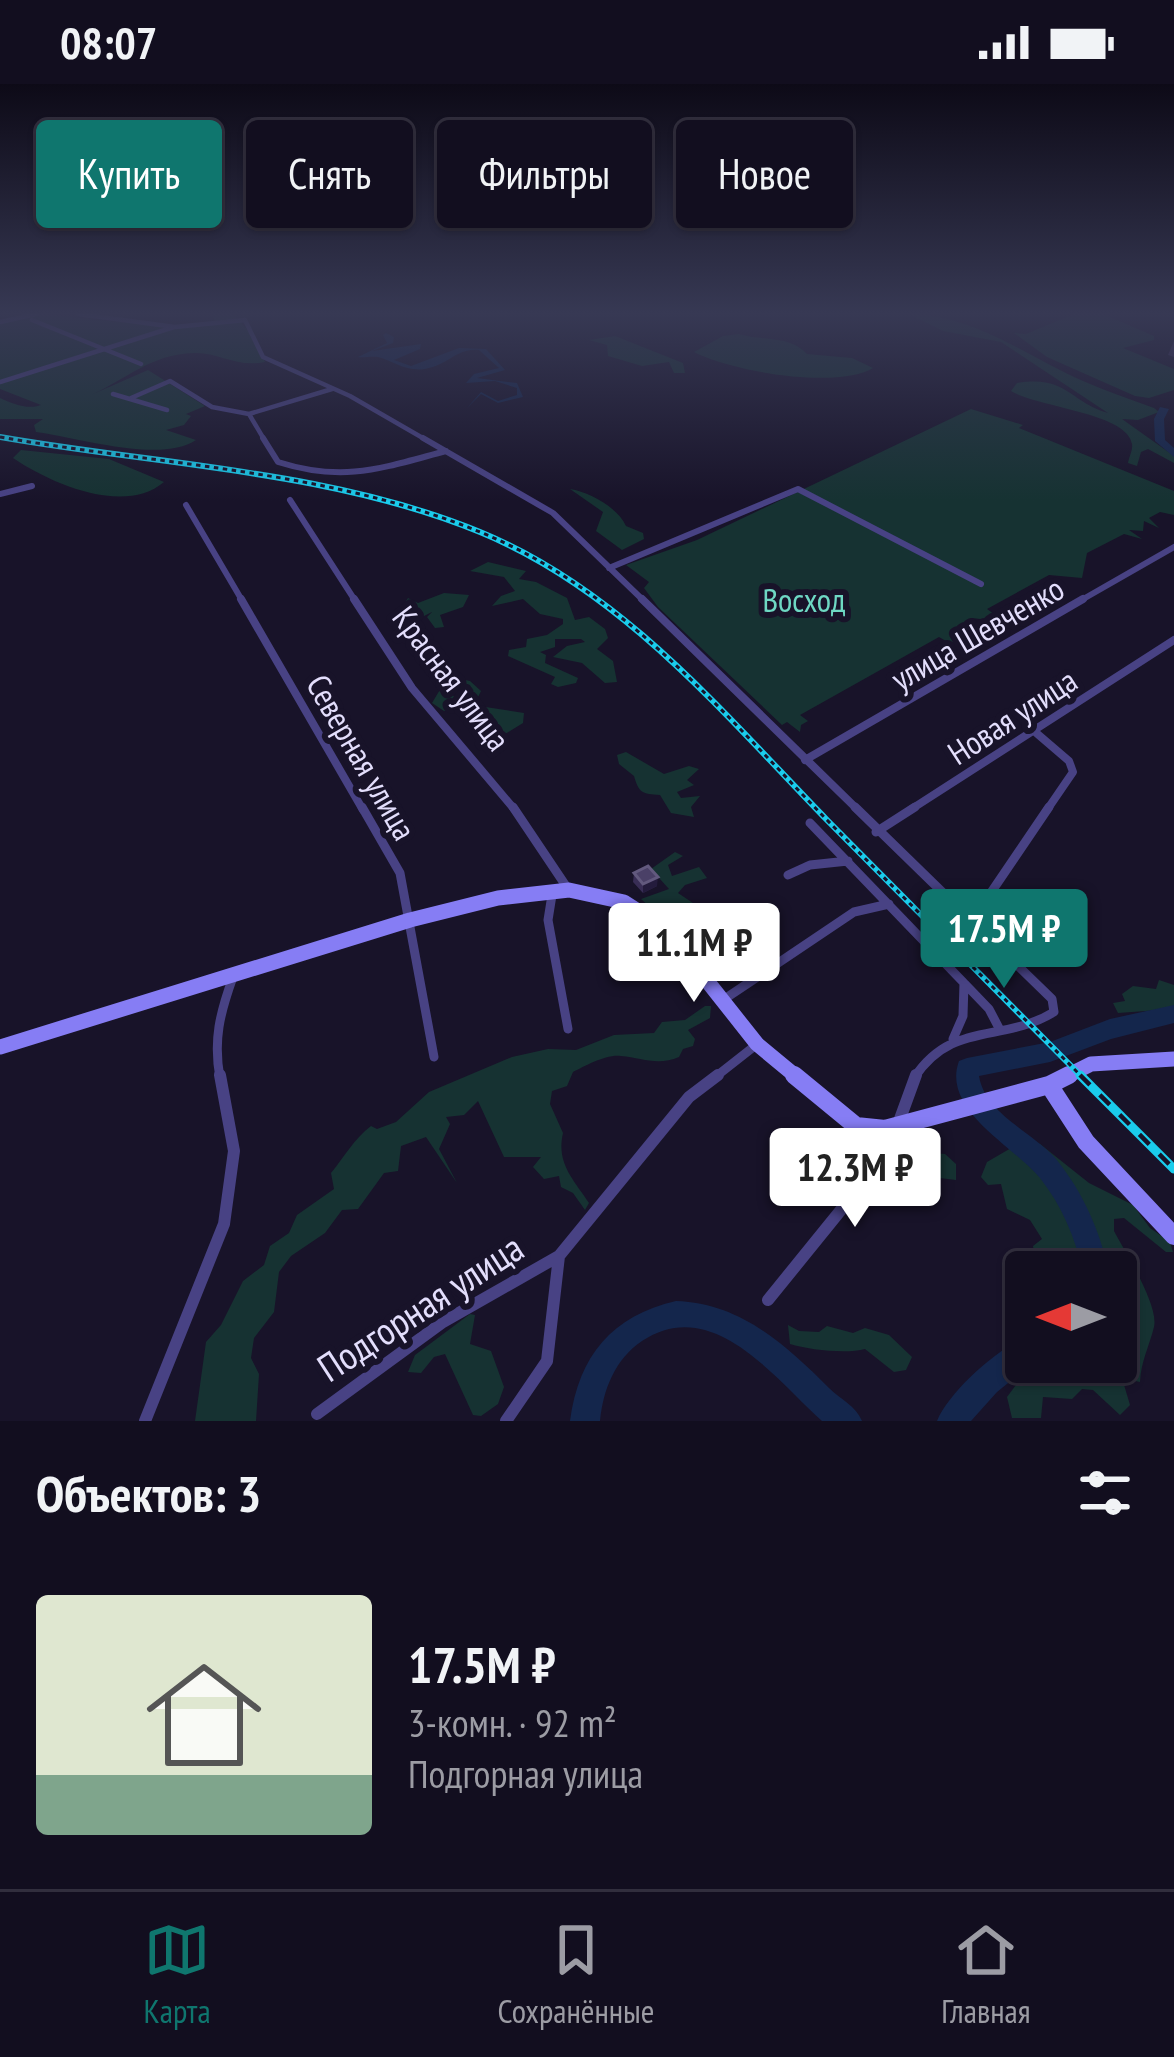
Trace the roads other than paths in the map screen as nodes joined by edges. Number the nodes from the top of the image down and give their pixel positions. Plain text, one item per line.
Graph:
1 (305, 376) edge
2 (333, 389) junction
3 (113, 394) dead end
4 (131, 398) junction
5 (167, 410) dead end
6 (248, 414) junction
7 (447, 451) junction
8 (32, 486) dead end
9 (0, 494) edge
10 (290, 500) dead end
11 (186, 505) dead end
12 (1174, 548) edge
13 (607, 568) junction
14 (981, 584) dead end
15 (1174, 640) edge
16 (1034, 731) junction
17 (805, 760) junction
18 (810, 823) dead end
19 (875, 832) junction
20 (848, 861) junction
21 (788, 875) dead end
22 (561, 890) junction
23 (889, 904) junction
24 (410, 920) junction
25 (971, 922) junction
26 (233, 976) junction
27 (964, 983) junction
28 (722, 1001) junction
29 (568, 1029) dead end
30 (1000, 1030) junction
31 (953, 1039) junction
32 (757, 1044) junction
33 (0, 1047) edge
34 (434, 1057) dead end
35 (1174, 1059) edge
36 (1049, 1085) junction
37 (897, 1127) junction
38 (1174, 1236) edge
39 (559, 1256) junction
40 (768, 1300) dead end
41 (317, 1414) dead end
42 (145, 1421) edge
43 (506, 1421) edge

1 - 2 street
2 - 6 street
2 - 7 street
3 - 4 street
4 - 5 street
4 - 6 street
6 - 7 street
7 - 13 street
8 - 9 street
10 - 22 street, Красная улица
11 - 24 street, Северная улица
12 - 17 street, улица Шевченко
13 - 14 street
13 - 17 street
15 - 16 street, Новая улица
16 - 19 street, Новая улица
16 - 25 street
17 - 19 street
18 - 20 street
19 - 25 street
20 - 21 street
20 - 23 street
22 - 24 street
22 - 28 street
22 - 29 street
23 - 27 street
23 - 28 street
24 - 26 street
24 - 34 street, Северная улица
25 - 30 street
26 - 33 street
26 - 42 street
27 - 30 street
27 - 31 street
28 - 32 street
30 - 31 street
31 - 37 street
32 - 37 street
32 - 39 street, Подгорная улица
35 - 36 street
36 - 37 street
36 - 38 street
37 - 40 street
39 - 41 street, Подгорная улица
39 - 43 street, Подгорная улица

